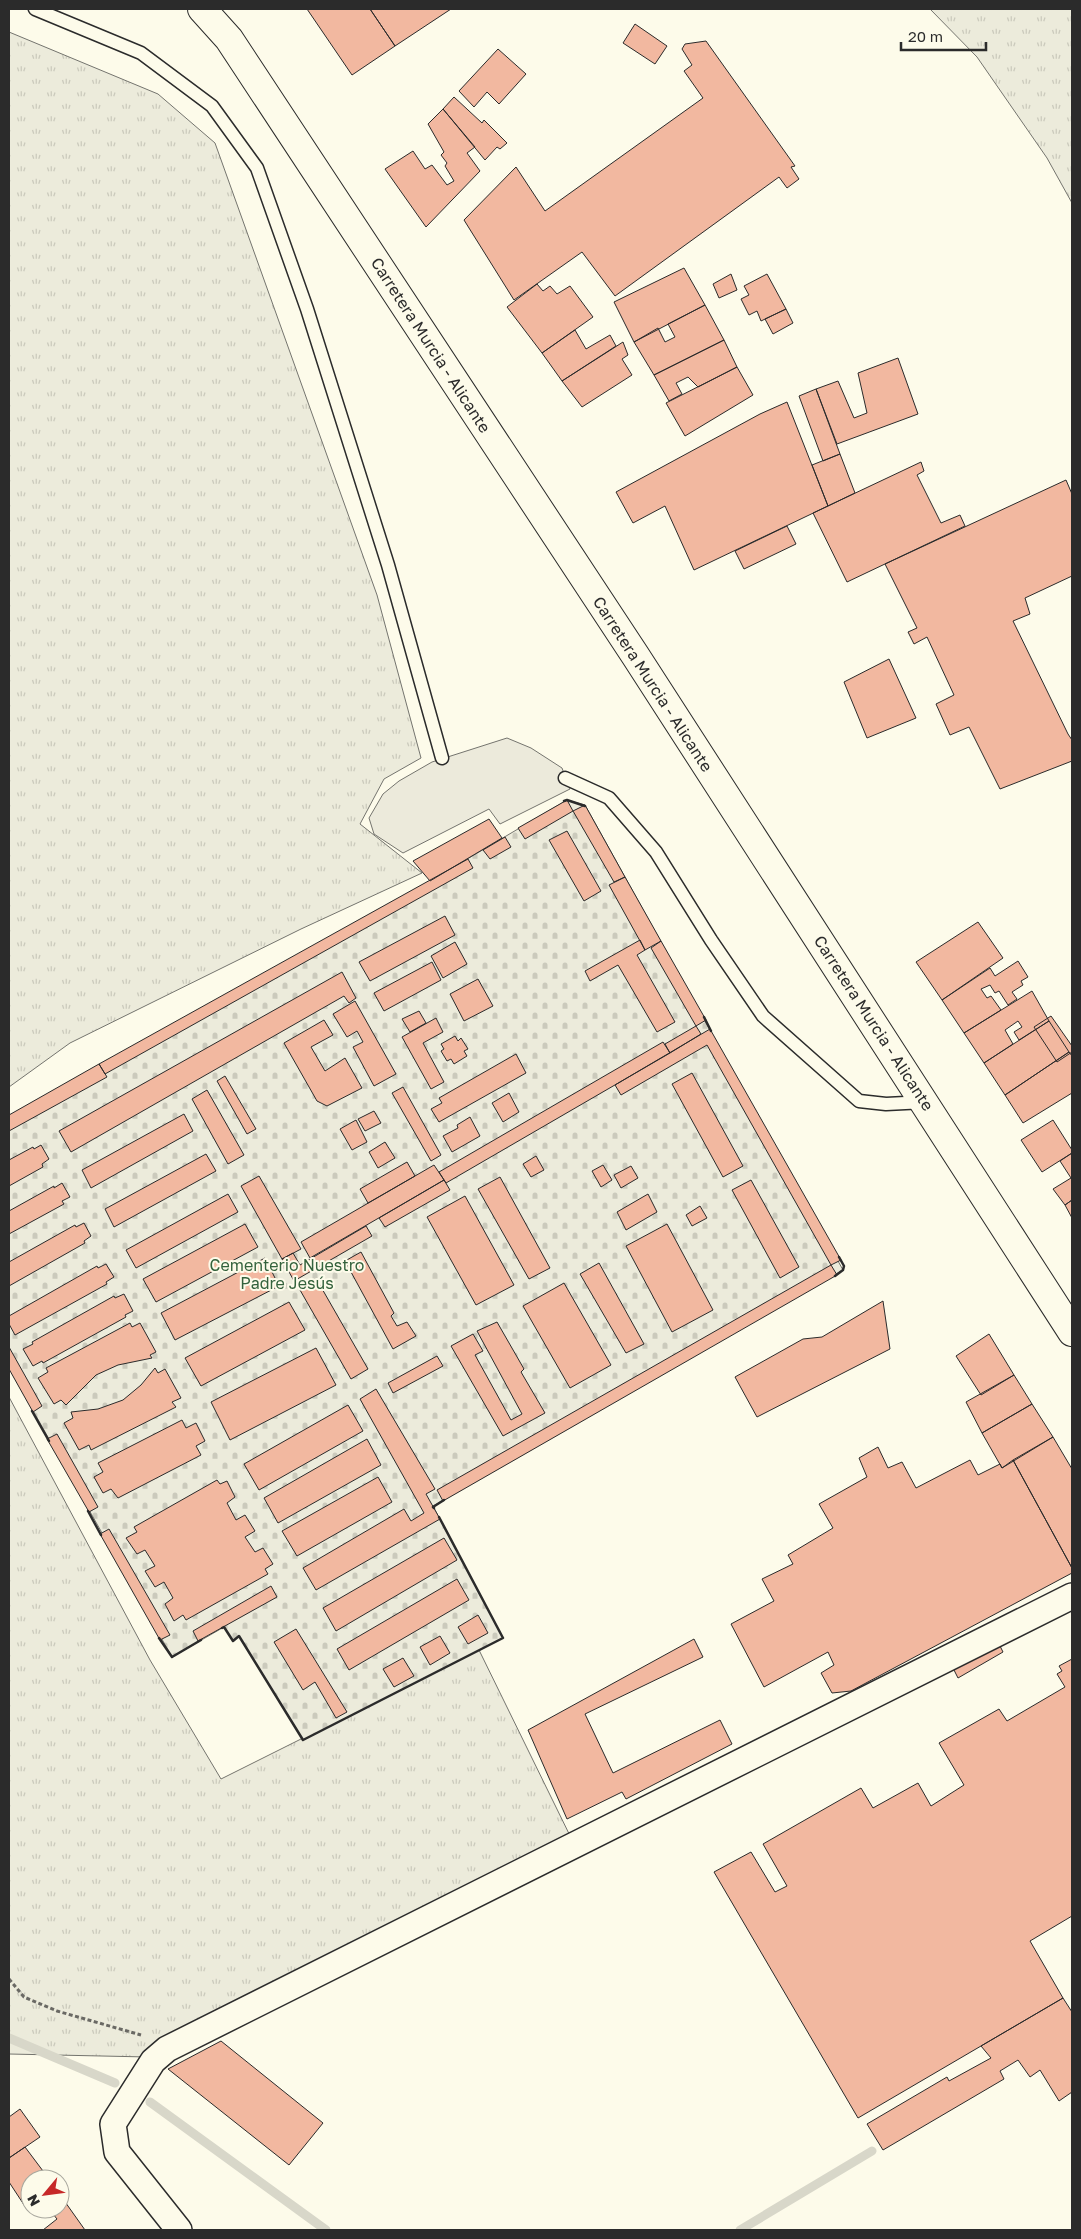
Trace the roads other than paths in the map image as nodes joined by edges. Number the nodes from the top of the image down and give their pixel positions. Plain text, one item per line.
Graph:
1 (35, 9) edge
2 (202, 9) edge
3 (221, 9) edge
4 (229, 39) junction
5 (442, 758) dead end
6 (565, 778) dead end
7 (925, 1102) junction
8 (1072, 1332) edge
9 (1072, 1596) edge
10 (178, 2230) edge

1 - 5 lane
2 - 4 highway, Carretera Murcia - Alicante
3 - 4 highway, Carretera Murcia - Alicante
4 - 7 highway, Carretera Murcia - Alicante
6 - 7 lane
7 - 8 highway, Carretera Murcia - Alicante
9 - 10 street

